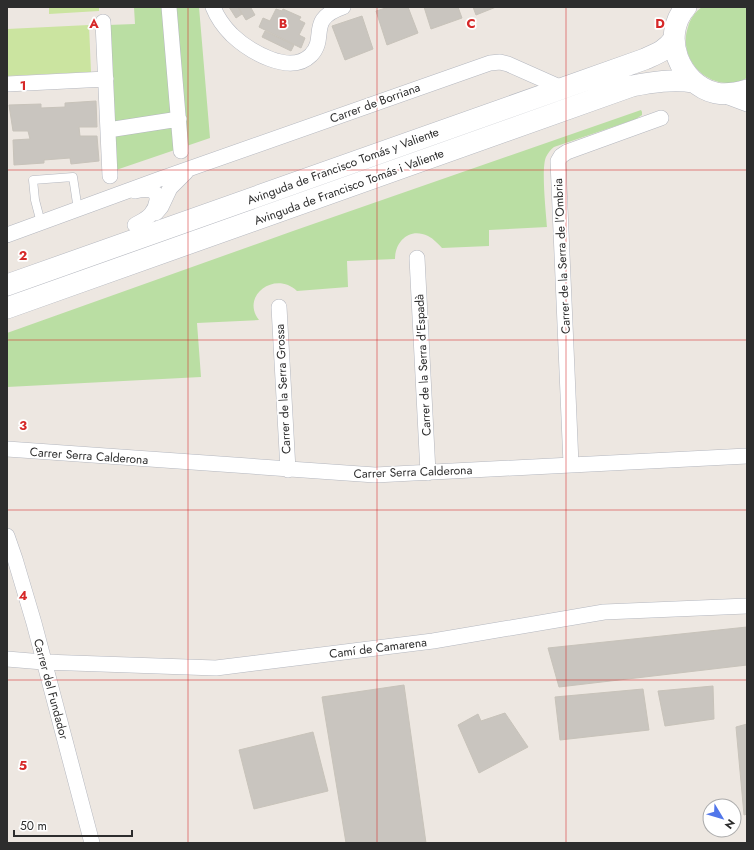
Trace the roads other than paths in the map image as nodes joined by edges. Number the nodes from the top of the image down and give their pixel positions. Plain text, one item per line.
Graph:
1 (169, 7) edge
2 (212, 7) edge
3 (342, 7) edge
4 (686, 7) edge
5 (103, 22) dead end
6 (674, 39) junction
7 (106, 79) junction
8 (694, 82) junction
9 (7, 84) edge
10 (562, 88) junction
11 (747, 90) edge
12 (717, 93) junction
13 (747, 104) edge
14 (661, 118) dead end
15 (178, 119) junction
16 (108, 130) junction
17 (181, 151) dead end
18 (188, 170) junction
19 (110, 176) dead end
20 (118, 195) junction
21 (78, 210) junction
22 (41, 223) junction
23 (135, 225) junction
24 (7, 235) edge
25 (417, 258) dead end
26 (33, 276) junction
27 (7, 285) edge
28 (279, 307) dead end
29 (7, 308) edge
30 (7, 449) edge
31 (747, 456) edge
32 (571, 464) junction
33 (288, 470) junction
34 (428, 473) junction
35 (8, 538) edge
36 (747, 606) edge
37 (7, 659) edge
38 (43, 662) junction
39 (92, 843) edge

1 - 15 street
2 - 3 street
4 - 6 main road
5 - 7 street
6 - 8 main road
6 - 10 main road, Avinguda de Francisco Tomás y Valiente
7 - 9 street
7 - 16 street
8 - 12 main road
8 - 29 main road, Avinguda de Francisco Tomás i Valiente
10 - 18 street, Carrer de Borriana
10 - 26 main road, Avinguda de Francisco Tomás y Valiente
11 - 12 main road
12 - 13 street
14 - 32 street, Carrer de la Serra de l’Ombria
15 - 16 street
15 - 17 street
16 - 19 street
18 - 20 street, Carrer de Borriana
18 - 23 street, Carrer de Borriana
20 - 21 street, Carrer de Borriana
20 - 23 street, Carrer de Borriana
21 - 22 street, Carrer de Borriana
21 - 22 lane
22 - 24 street, Carrer de Borriana
23 - 26 main road
25 - 34 street, Carrer de la Serra d'Espadà
26 - 27 main road, Avinguda de Francisco Tomás y Valiente
28 - 33 street, Carrer de la Serra Grossa
30 - 33 street, Carrer Serra Calderona
31 - 32 street, Carrer Serra Calderona
32 - 34 street, Carrer Serra Calderona
33 - 34 street, Carrer Serra Calderona
35 - 38 street, Carrer del Fundador
36 - 38 street, Camí de Camarena
37 - 38 street, Camí de Camarena
38 - 39 street, Carrer del Fundador

